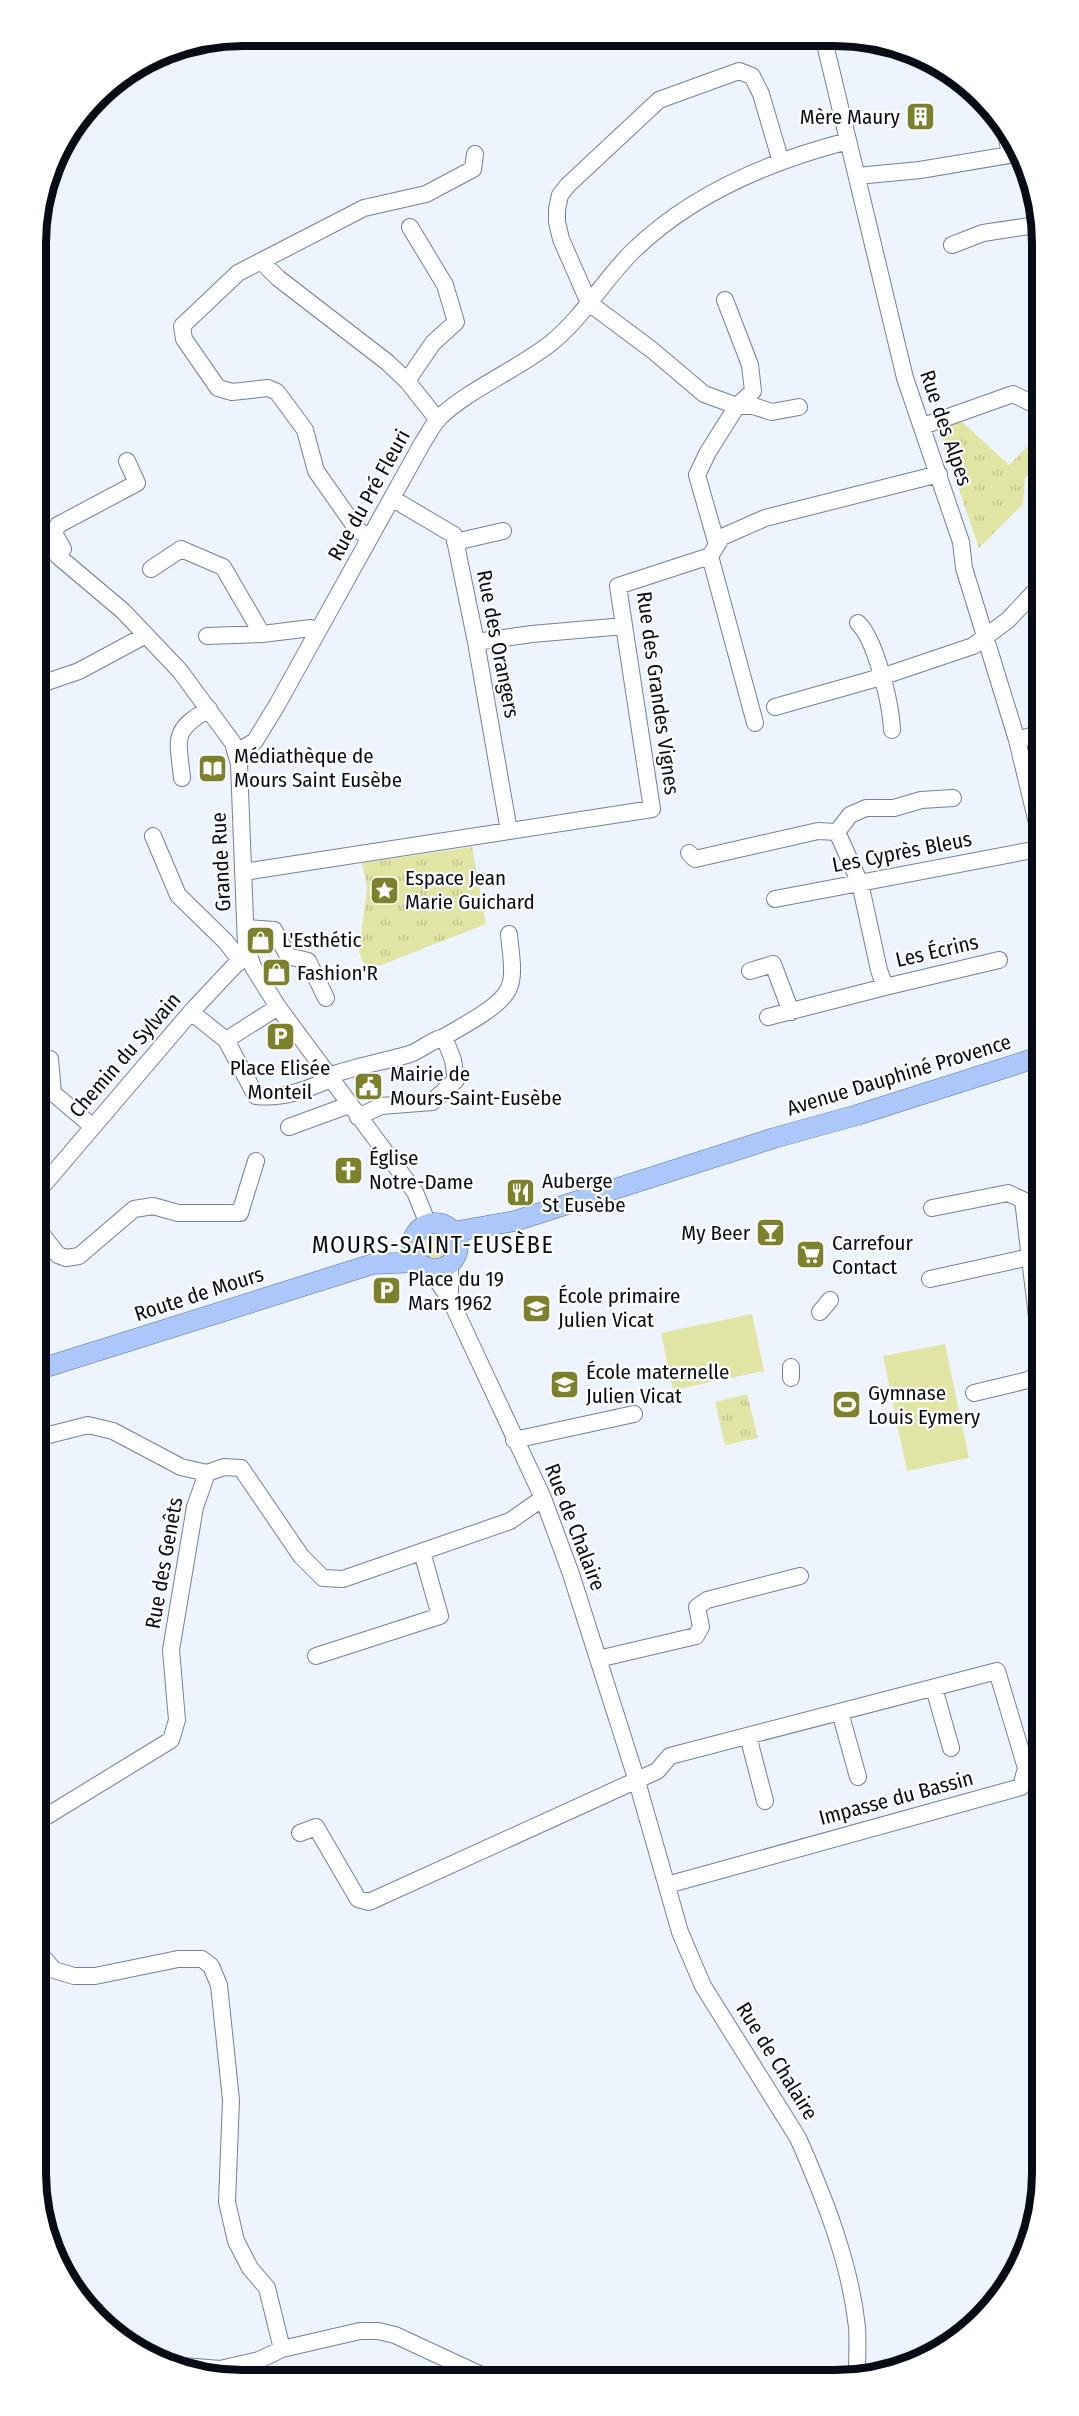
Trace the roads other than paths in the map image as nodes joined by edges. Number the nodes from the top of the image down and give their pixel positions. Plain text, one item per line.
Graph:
1 (825, 46) edge
2 (848, 141) junction
3 (476, 154) dead end
4 (1011, 155) edge
5 (781, 162) junction
6 (857, 176) junction
7 (1031, 226) edge
8 (410, 227) dead end
9 (952, 245) dead end
10 (261, 261) junction
11 (725, 300) dead end
12 (589, 303) junction
13 (407, 381) junction
14 (1032, 404) edge
15 (737, 405) junction
16 (799, 407) dead end
17 (438, 420) junction
18 (923, 426) junction
19 (127, 462) dead end
20 (939, 474) junction
21 (393, 499) junction
22 (503, 531) dead end
23 (47, 539) edge
24 (369, 539) junction
25 (455, 542) junction
26 (714, 551) junction
27 (69, 565) junction
28 (151, 569) dead end
29 (1032, 594) edge
30 (858, 623) dead end
31 (624, 626) junction
32 (318, 631) junction
33 (262, 634) junction
34 (146, 635) junction
35 (207, 636) dead end
36 (987, 638) junction
37 (476, 642) junction
38 (881, 677) junction
39 (47, 682) edge
40 (775, 707) dead end
41 (208, 709) junction
42 (755, 723) dead end
43 (892, 730) dead end
44 (1032, 736) edge
45 (1017, 740) junction
46 (237, 752) junction
47 (182, 778) dead end
48 (953, 798) dead end
49 (1032, 802) edge
50 (509, 831) junction
51 (837, 832) junction
52 (153, 836) dead end
53 (1032, 850) edge
54 (689, 853) dead end
55 (244, 872) junction
56 (860, 883) junction
57 (775, 899) dead end
58 (247, 928) junction
59 (508, 934) dead end
60 (244, 958) junction
61 (999, 960) dead end
62 (750, 970) dead end
63 (885, 987) junction
64 (326, 998) dead end
65 (278, 1006) junction
66 (191, 1012) junction
67 (791, 1012) junction
68 (768, 1017) dead end
69 (444, 1037) junction
70 (226, 1040) junction
71 (1032, 1048) edge
72 (50, 1059) dead end
73 (1032, 1059) edge
74 (330, 1078) junction
75 (353, 1111) junction
76 (290, 1126) dead end
77 (93, 1127) junction
78 (774, 1138) junction
79 (256, 1161) dead end
80 (47, 1181) edge
81 (932, 1208) dead end
82 (514, 1221) junction
83 (428, 1224) junction
84 (452, 1232) junction
85 (413, 1239) junction
86 (46, 1240) edge
87 (1032, 1242) edge
88 (1032, 1257) edge
89 (453, 1258) junction
90 (373, 1264) junction
91 (424, 1265) junction
92 (930, 1279) dead end
93 (450, 1299) junction
94 (46, 1367) edge
95 (1032, 1378) edge
96 (974, 1393) dead end
97 (634, 1414) dead end
98 (46, 1435) edge
99 (514, 1440) junction
100 (207, 1473) junction
101 (543, 1498) junction
102 (422, 1552) junction
103 (800, 1576) dead end
104 (316, 1656) dead end
105 (598, 1659) junction
106 (934, 1688) junction
107 (840, 1712) junction
108 (748, 1736) junction
109 (951, 1748) dead end
110 (858, 1777) dead end
111 (636, 1778) junction
112 (765, 1801) dead end
113 (46, 1816) edge
114 (300, 1833) dead end
115 (667, 1885) junction
116 (46, 1961) edge
117 (282, 2349) junction
118 (224, 2368) edge
119 (857, 2368) edge
120 (470, 2370) edge

1 - 2 street, Rue des Alpes
2 - 5 street, Rue du Pré Fleuri
2 - 6 street, Rue des Alpes
3 - 10 street
4 - 6 street
5 - 12 street, Rue du Pré Fleuri
5 - 12 street
6 - 18 street, Rue des Alpes
7 - 9 street
8 - 13 street
10 - 13 street
10 - 24 street
11 - 15 street
12 - 15 street
12 - 17 street, Rue du Pré Fleuri
13 - 17 street
14 - 18 street
15 - 16 street
15 - 26 street
17 - 21 street, Rue du Pré Fleuri
18 - 20 street, Rue des Alpes
19 - 27 street
20 - 26 street, Rue des Grandes Vignes
20 - 36 street, Rue des Alpes
21 - 24 street, Rue du Pré Fleuri
21 - 25 street
22 - 25 street
23 - 27 street
24 - 32 street, Rue du Pré Fleuri
25 - 37 street, Rue des Orangers
26 - 31 street, Rue des Grandes Vignes
26 - 42 street
27 - 34 street
28 - 33 street
29 - 36 street
30 - 38 street
31 - 37 street
31 - 50 street, Rue des Grandes Vignes
32 - 33 street
32 - 46 street, Rue du Pré Fleuri
33 - 35 street
34 - 39 street
34 - 41 street
36 - 38 street
36 - 45 street, Rue des Alpes
37 - 50 street, Rue des Orangers
38 - 40 street
38 - 43 street
41 - 46 street
41 - 47 street
44 - 45 street
45 - 49 street, Rue des Alpes
46 - 55 street, Grande Rue
48 - 51 street
50 - 55 street, Rue des Grandes Vignes
51 - 54 street
51 - 56 street, Les Écrins
52 - 60 street
53 - 56 street, Les Cyprès Bleus
55 - 58 street, Grande Rue
56 - 57 street, Les Cyprès Bleus
56 - 63 street, Les Écrins
58 - 60 street, Grande Rue
58 - 64 street
59 - 69 street
60 - 65 street, Grande Rue
60 - 66 street, Chemin du Sylvain
61 - 63 street, Les Écrins
62 - 67 street
63 - 67 street, Les Écrins
65 - 70 street
65 - 74 street, Grande Rue
66 - 70 street
66 - 77 street, Chemin du Sylvain
67 - 68 street, Les Écrins
69 - 74 street
69 - 75 street
70 - 74 street
71 - 78 main road, Avenue Dauphiné Provence
72 - 77 street
73 - 78 main road, Avenue Dauphiné Provence
74 - 75 street, Grande Rue
75 - 76 street
75 - 83 street, Grande Rue
77 - 80 street, Chemin du Sylvain
78 - 82 main road, Avenue Dauphiné Provence
79 - 86 street
81 - 87 street
82 - 84 main road, Avenue Dauphiné Provence
82 - 89 main road, Avenue Dauphiné Provence
83 - 84 main road
83 - 85 main road
84 - 89 main road
85 - 90 main road, Route de Mours
85 - 91 main road
88 - 92 street
89 - 91 main road
89 - 93 street, Rue de Chalaire
90 - 91 main road, Route de Mours
90 - 94 main road, Route de Mours
91 - 93 street, Rue de Chalaire
93 - 99 street, Rue de Chalaire
95 - 96 street
97 - 99 street
98 - 100 street
99 - 101 street, Rue de Chalaire
100 - 102 street
100 - 113 street, Rue des Genêts
101 - 102 street
101 - 105 street, Rue de Chalaire
102 - 104 street
103 - 105 street
105 - 111 street, Rue de Chalaire
106 - 107 street
106 - 109 street
106 - 115 street, Impasse du Bassin
107 - 108 street
107 - 110 street
108 - 111 street
108 - 112 street
111 - 114 street
111 - 115 street, Rue de Chalaire
115 - 119 street, Rue de Chalaire
116 - 117 street
117 - 118 street
117 - 120 street

